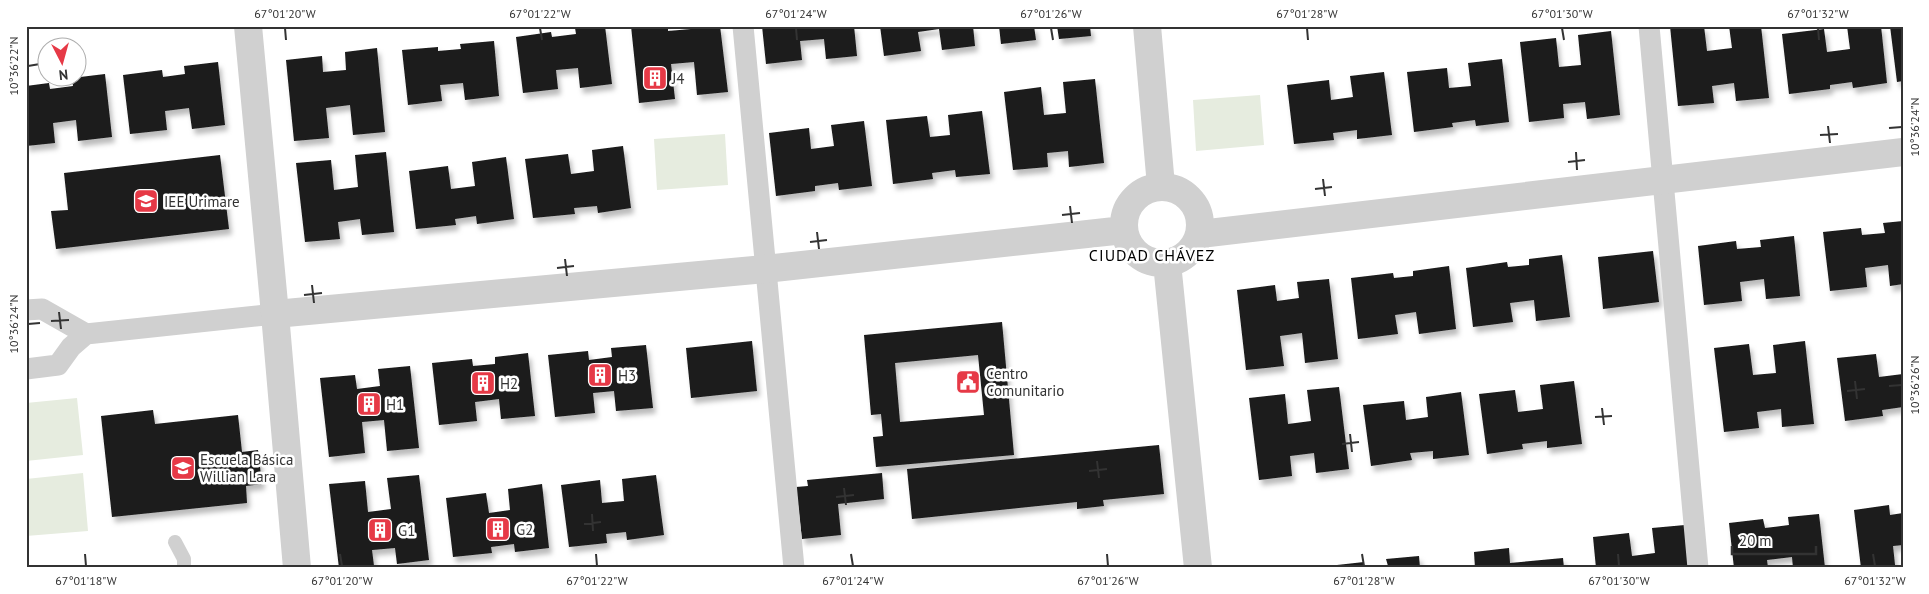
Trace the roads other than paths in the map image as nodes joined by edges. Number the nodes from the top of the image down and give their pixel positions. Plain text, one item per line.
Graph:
1 (248, 26) edge
2 (743, 26) edge
3 (1147, 26) edge
4 (1649, 26) edge
5 (1903, 152) edge
6 (1662, 182) junction
7 (1160, 186) junction
8 (1124, 230) junction
9 (1200, 234) junction
10 (1167, 263) junction
11 (764, 269) junction
12 (26, 310) edge
13 (275, 314) junction
14 (86, 334) junction
15 (26, 369) edge
16 (175, 542) dead end
17 (184, 568) edge
18 (297, 568) edge
19 (794, 568) edge
20 (1198, 568) edge
21 (1698, 568) edge

1 - 13 street
2 - 11 street
3 - 7 street
4 - 6 street
5 - 6 street
6 - 9 street
6 - 21 street
7 - 8 street
7 - 9 street
8 - 10 street
8 - 11 street
9 - 10 street
10 - 20 street
11 - 13 street
11 - 19 street
12 - 14 street
13 - 14 street
13 - 18 street
14 - 15 street
16 - 17 lane

